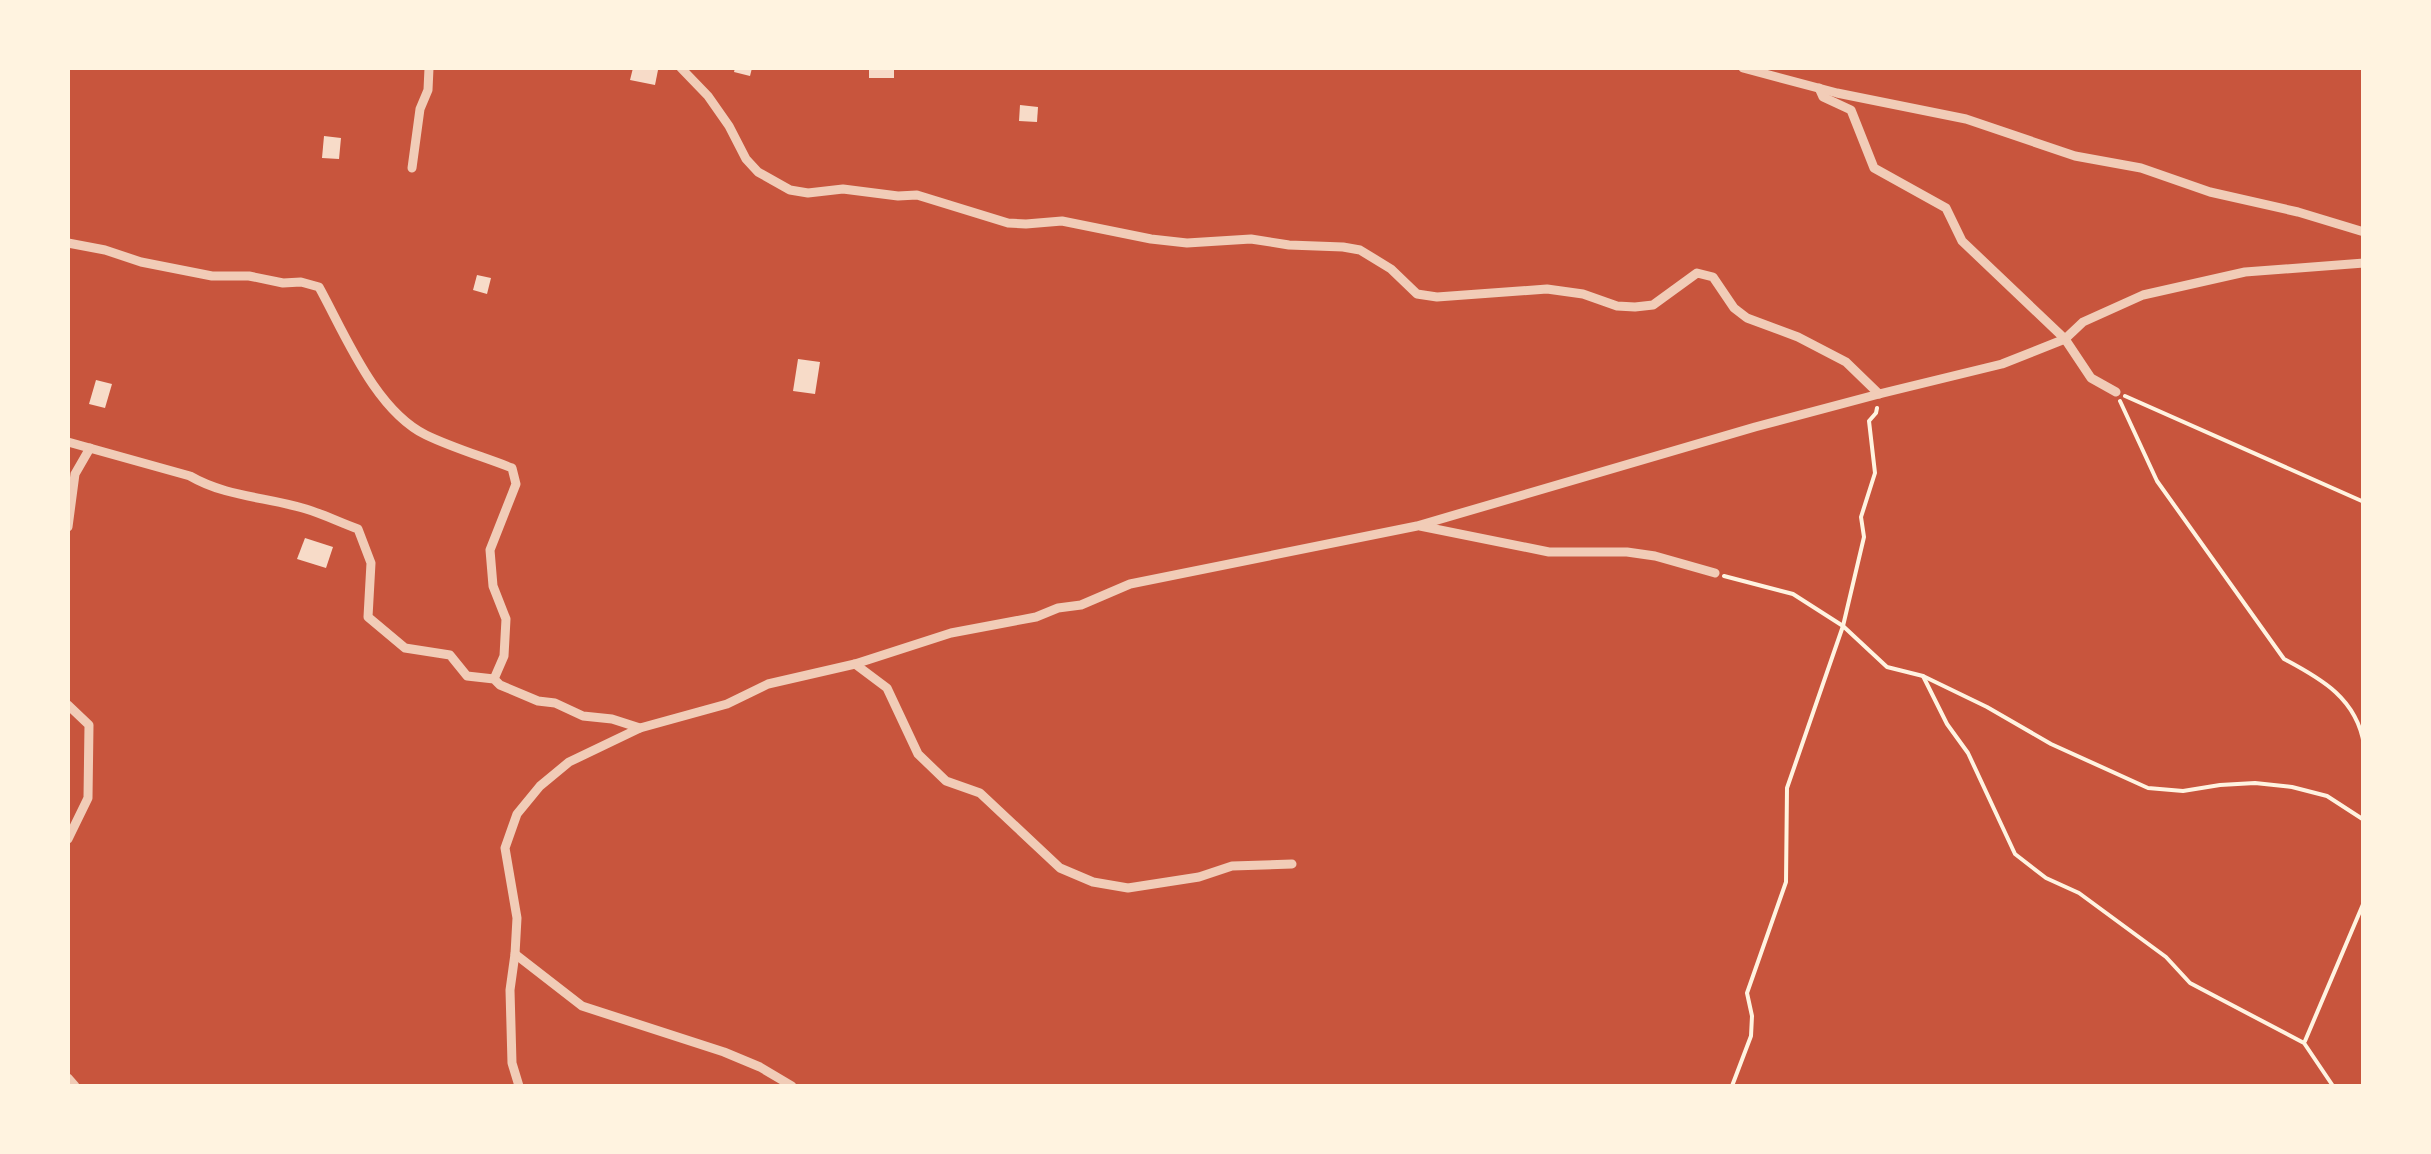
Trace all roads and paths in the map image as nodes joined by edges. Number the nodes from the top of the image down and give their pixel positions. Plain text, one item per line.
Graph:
1 (429, 68) edge
2 (682, 68) edge
3 (1743, 68) edge
4 (1819, 88) junction
5 (412, 168) dead end
6 (2364, 232) edge
7 (68, 243) edge
8 (2364, 263) edge
9 (2065, 340) junction
10 (2116, 392) junction
11 (1879, 394) junction
12 (68, 442) edge
13 (90, 448) junction
14 (2364, 502) edge
15 (68, 526) edge
16 (1417, 526) junction
17 (1715, 574) joint
18 (1843, 626) junction
19 (855, 664) junction
20 (1924, 676) junction
21 (494, 679) junction
22 (68, 705) edge
23 (640, 728) junction
24 (2364, 745) edge
25 (2364, 820) edge
26 (68, 839) edge
27 (1292, 864) dead end
28 (2364, 902) edge
29 (515, 954) junction
30 (2304, 1042) junction
31 (68, 1078) edge
32 (75, 1086) edge
33 (519, 1086) edge
34 (792, 1086) edge
35 (1732, 1086) edge
36 (2332, 1086) edge

1 - 5 street
2 - 11 street
3 - 4 street
4 - 6 street
4 - 9 street
7 - 21 street
8 - 9 street
9 - 10 street
9 - 11 street
10 - 14 path
10 - 24 path
11 - 16 street
11 - 18 path
12 - 13 street
13 - 15 street
13 - 21 street
16 - 17 street
16 - 19 street
17 - 18 path
18 - 20 path
18 - 35 path
19 - 23 street
19 - 27 street
20 - 25 path
20 - 30 path
21 - 23 street
22 - 26 street
23 - 29 street
28 - 30 path
29 - 33 street
29 - 34 street
30 - 36 path
31 - 32 street

